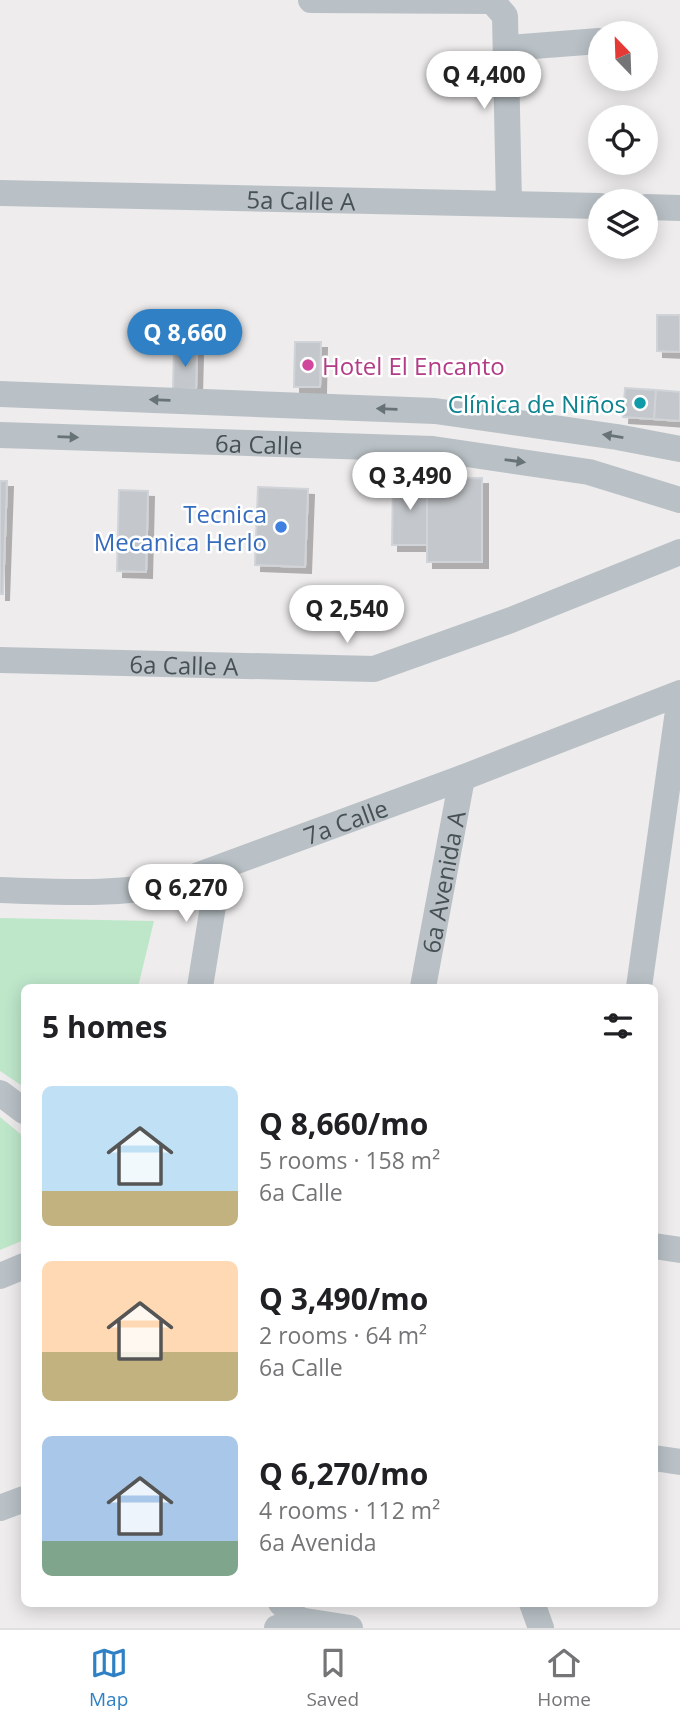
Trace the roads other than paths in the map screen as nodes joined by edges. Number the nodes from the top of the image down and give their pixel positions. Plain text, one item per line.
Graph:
1 (311, 0) edge
2 (496, 6) edge
3 (588, 42) edge
4 (507, 48) junction
5 (0, 193) edge
6 (509, 204) junction
7 (588, 206) edge
8 (658, 208) edge
9 (680, 208) edge
10 (0, 394) edge
11 (0, 435) edge
12 (680, 449) edge
13 (680, 500) edge
14 (680, 552) edge
15 (0, 660) edge
16 (680, 694) edge
17 (462, 778) junction
18 (219, 869) junction
19 (0, 890) edge
20 (200, 984) edge
21 (423, 984) edge
22 (639, 984) edge
23 (0, 1093) edge
24 (21, 1109) edge
25 (658, 1247) edge
26 (680, 1250) edge
27 (21, 1267) edge
28 (0, 1276) edge
29 (658, 1459) edge
30 (680, 1462) edge
31 (21, 1500) edge
32 (0, 1508) edge
33 (533, 1607) edge
34 (292, 1616) edge
35 (349, 1628) edge
36 (541, 1628) edge

1 - 2 street
2 - 4 street
3 - 4 street
4 - 6 street
5 - 6 street, 5a Calle A
6 - 7 street, 5a Calle A
8 - 9 street
12 -> 10 street, 6a Calle
11 -> 13 street, 6a Calle
14 - 15 street, 6a Calle A
16 - 17 street, 7a Calle
16 - 22 street
17 - 18 street, 7a Calle
17 - 21 street, 6a Avenida A
18 - 19 street, 7a Calle
18 - 20 street
23 - 24 street
25 - 26 street
27 - 28 street
29 - 30 street
31 - 32 street
33 - 36 street
34 - 35 street

